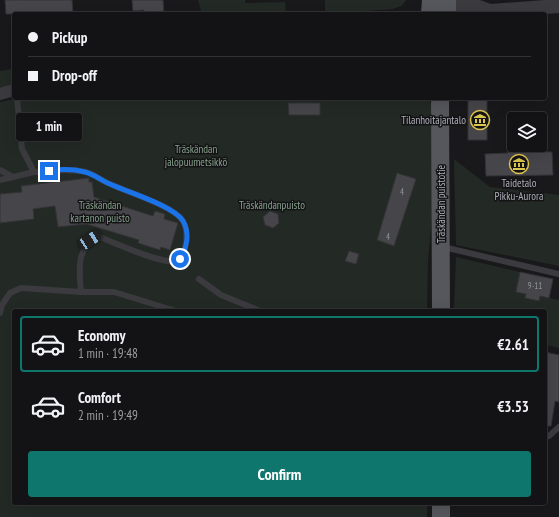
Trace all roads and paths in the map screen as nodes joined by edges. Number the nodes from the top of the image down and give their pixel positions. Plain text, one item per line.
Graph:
1 (559, 6) edge
2 (440, 8) edge
3 (488, 12) edge
4 (12, 91) edge
5 (0, 94) edge
6 (17, 100) edge
7 (440, 100) edge
8 (0, 170) edge
9 (34, 172) junction
10 (13, 177) junction
11 (0, 180) edge
12 (441, 247) junction
13 (559, 274) edge
14 (199, 279) dead end
15 (81, 292) junction
16 (169, 309) edge
17 (255, 309) edge
18 (441, 309) edge
19 (0, 313) edge
20 (559, 428) edge
21 (547, 436) edge
22 (441, 505) edge
23 (441, 517) edge

1 - 3 street
2 - 3 street
4 - 5 street
6 - 9 lane
7 - 12 main road, Träskändan puistotie
8 - 10 lane
9 - 10 lane
9 - 15 lane
10 - 11 lane
12 - 13 lane
12 - 18 main road, Träskändan puistotie
14 - 17 lane
15 - 16 lane
15 - 19 lane
20 - 21 lane
22 - 23 main road

